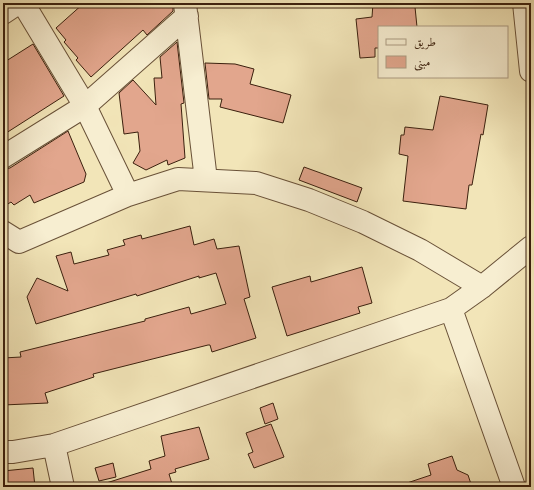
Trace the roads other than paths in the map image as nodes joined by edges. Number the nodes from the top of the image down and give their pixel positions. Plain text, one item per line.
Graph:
1 (18, 3) edge
2 (23, 3) edge
3 (524, 3) edge
4 (186, 10) edge
5 (3, 13) edge
6 (531, 71) edge
7 (85, 106) junction
8 (3, 156) edge
9 (206, 180) junction
10 (128, 195) junction
11 (3, 232) edge
12 (531, 247) edge
13 (482, 287) junction
14 (451, 309) junction
15 (54, 446) junction
16 (3, 452) edge
17 (63, 487) edge
18 (514, 487) edge

1 - 5 street
2 - 7 street
3 - 6 street
4 - 7 street
4 - 9 street
7 - 8 street
7 - 10 street
9 - 10 street
9 - 13 street
10 - 11 street
12 - 13 street
13 - 14 street
14 - 15 street
14 - 18 street
15 - 16 street
15 - 17 street

